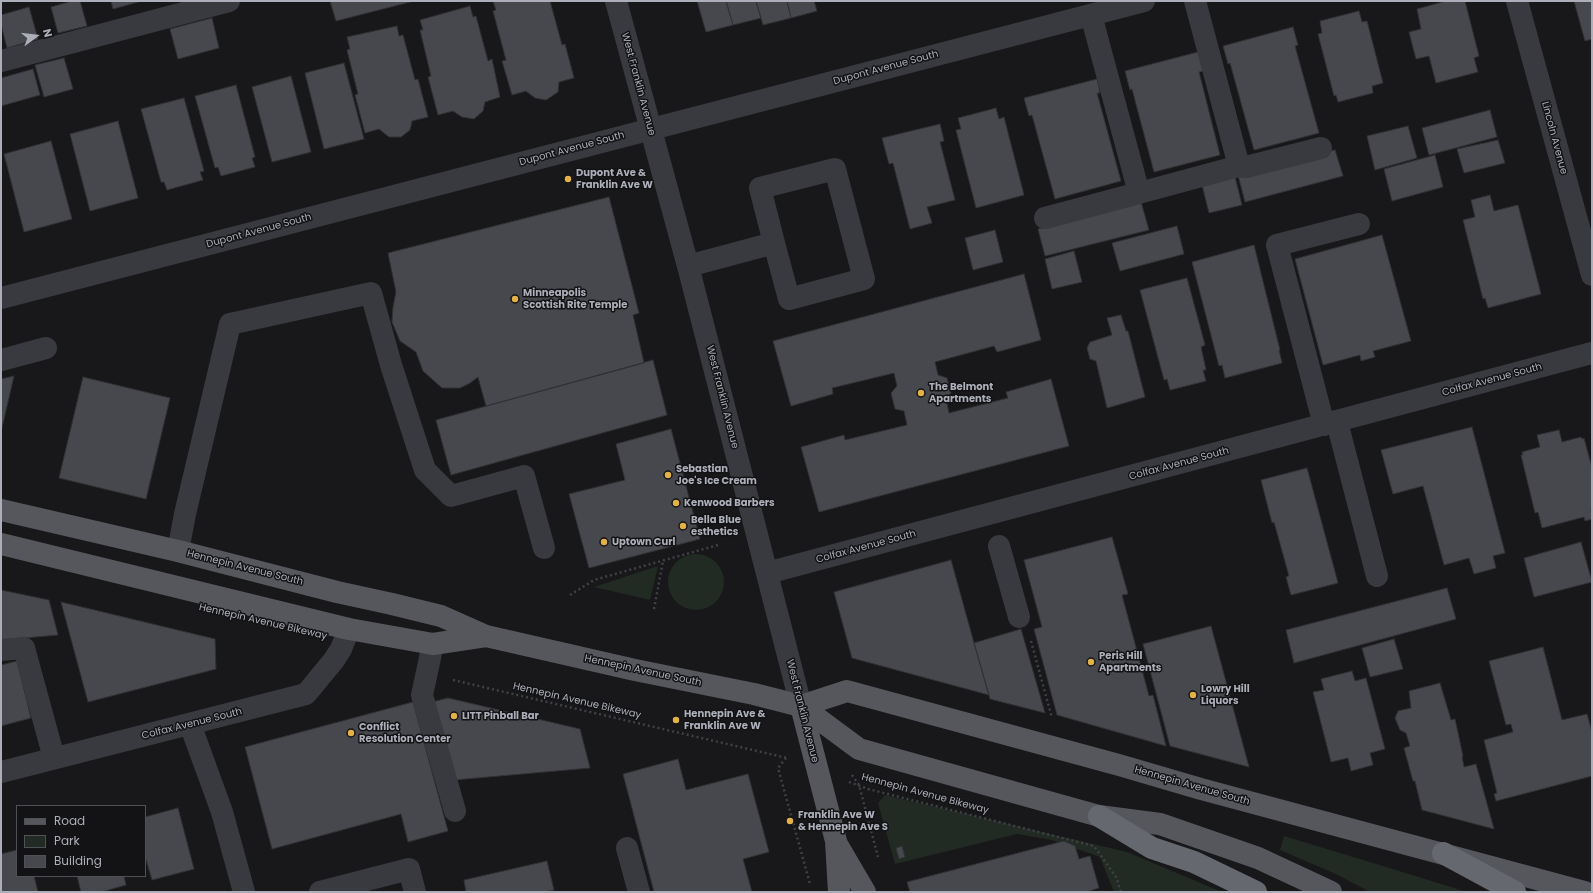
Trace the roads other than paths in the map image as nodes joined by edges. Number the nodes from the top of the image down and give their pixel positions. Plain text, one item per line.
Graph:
1 (229, 1) edge
2 (616, 1) edge
3 (1195, 1) edge
4 (1517, 1) edge
5 (1118, 6) edge
6 (1, 62) edge
7 (650, 129) junction
8 (1321, 148) dead end
9 (1238, 166) junction
10 (1139, 193) junction
11 (1045, 218) dead end
12 (1358, 224) dead end
13 (774, 243) junction
14 (688, 266) junction
15 (1592, 275) edge
16 (1, 298) edge
17 (46, 348) dead end
18 (1592, 353) edge
19 (1, 360) edge
20 (1330, 424) junction
21 (1, 510) edge
22 (1, 544) edge
23 (999, 546) dead end
24 (544, 548) dead end
25 (178, 551) junction
26 (767, 573) junction
27 (1376, 576) dead end
28 (1019, 617) road end
29 (349, 628) junction
30 (486, 636) junction
31 (433, 644) junction
32 (1, 650) edge
33 (800, 706) junction
34 (190, 724) junction
35 (54, 758) junction
36 (1, 772) edge
37 (455, 811) dead end
38 (1099, 816) junction
39 (836, 841) junction
40 (627, 848) dead end
41 (1443, 853) junction
42 (244, 892) edge
43 (320, 892) edge
44 (415, 892) edge
45 (639, 892) edge
46 (839, 892) edge
47 (865, 892) edge
48 (1256, 892) edge
49 (1331, 892) edge
50 (1515, 892) edge
51 (1585, 892) edge

1 - 6 street
2 - 7 street, West Franklin Avenue
3 - 9 street
4 - 15 street, Lincoln Avenue
5 - 7 street, Dupont Avenue South
5 - 10 street
7 - 14 street, West Franklin Avenue
7 - 16 street, Dupont Avenue South
8 - 9 street
9 - 10 street
10 - 11 street
12 - 20 street
13 - 13 street
13 - 14 street
14 - 26 street, West Franklin Avenue
17 - 19 street
18 - 20 street, Colfax Avenue South
20 - 26 street, Colfax Avenue South
20 - 27 street
21 - 25 main road, Hennepin Avenue South
22 - 29 main road, Hennepin Avenue South
23 - 28 street
24 - 25 street
25 - 30 main road, Hennepin Avenue South
26 - 33 street, West Franklin Avenue
29 - 31 main road, Hennepin Avenue South
29 - 34 street, Colfax Avenue South
30 - 31 main road, Hennepin Avenue South
30 - 33 main road, Hennepin Avenue South
31 - 37 street
32 - 35 street
33 - 38 main road, Hennepin Avenue South
33 - 39 main road, West Franklin Avenue
33 - 41 main road, Hennepin Avenue South
34 - 35 street, Colfax Avenue South
34 - 42 street
35 - 36 street, Colfax Avenue South
38 - 48 highway
38 - 49 main road, Hennepin Avenue South
39 - 46 main road, West Franklin Avenue
39 - 47 main road, West Franklin Avenue
40 - 45 street
41 - 50 highway
41 - 51 main road, Hennepin Avenue South
43 - 44 street

